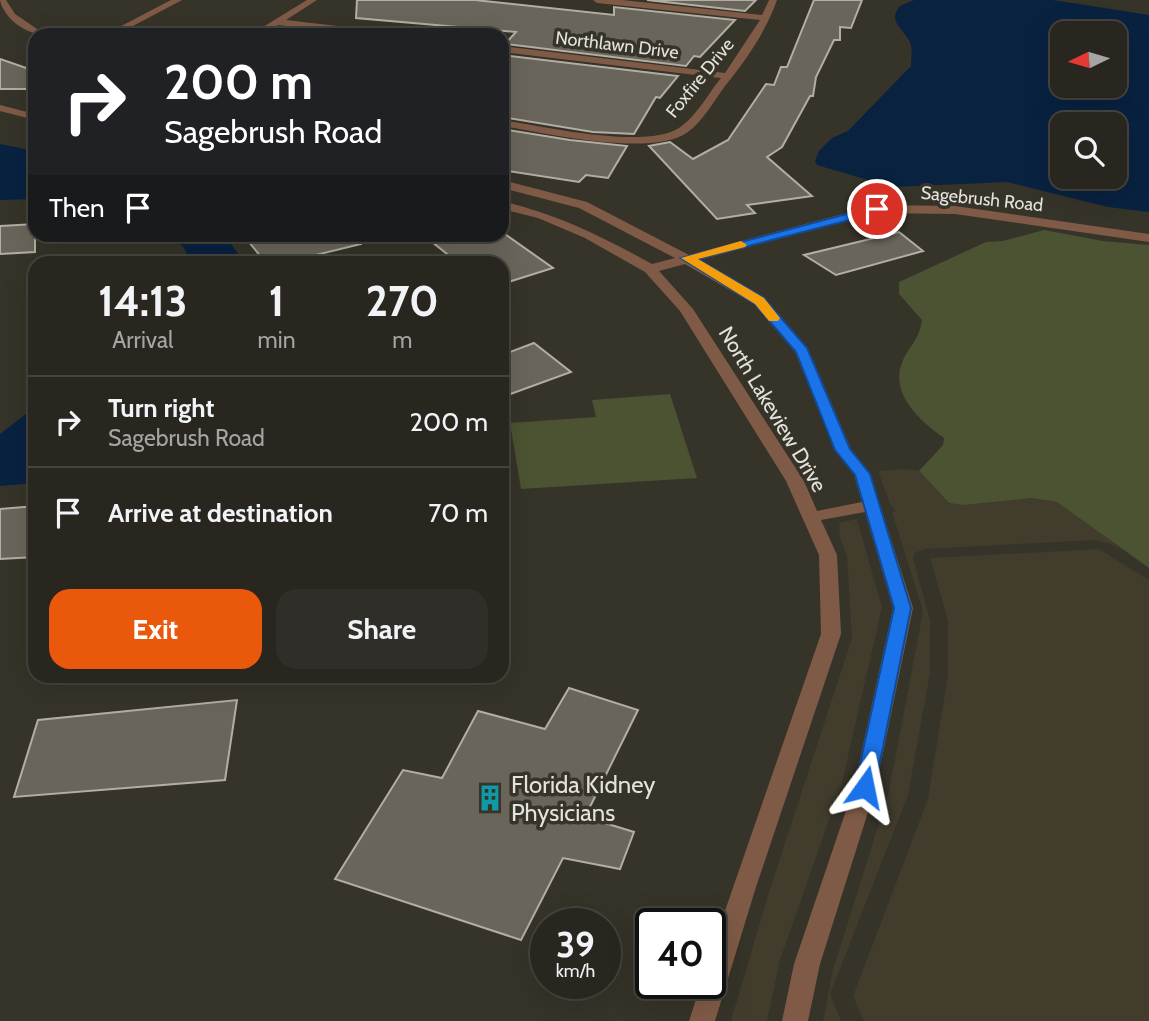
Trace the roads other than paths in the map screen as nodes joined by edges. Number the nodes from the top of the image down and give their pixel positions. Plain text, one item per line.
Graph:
1 (2, 0) edge
2 (178, 0) edge
3 (313, 0) edge
4 (597, 0) edge
5 (774, 0) edge
6 (767, 18) junction
7 (277, 22) junction
8 (30, 28) edge
9 (122, 28) edge
10 (267, 28) edge
11 (329, 28) edge
12 (509, 50) edge
13 (728, 76) junction
14 (0, 108) edge
15 (28, 115) edge
16 (509, 124) edge
17 (509, 186) edge
18 (509, 207) edge
19 (1149, 238) edge
20 (687, 258) junction
21 (650, 269) junction
22 (872, 505) junction
23 (811, 517) junction
24 (702, 1021) edge
25 (795, 1021) edge

1 - 8 street
2 - 9 street
3 - 7 street
4 - 6 street
5 - 6 street, Foxfire Drive
6 - 13 street, Foxfire Drive
7 - 10 street
7 - 11 street
12 - 13 street, Northlawn Drive
13 - 16 street, Foxfire Drive
14 - 15 street
17 - 20 street, North Lakeview Drive
18 - 21 street, North Lakeview Drive
19 - 20 street, Sagebrush Road
20 - 21 street, Sagebrush Road
20 - 22 street, North Lakeview Drive
21 - 23 street, North Lakeview Drive
22 - 23 street
22 - 25 street, North Lakeview Drive
23 - 24 street, North Lakeview Drive

